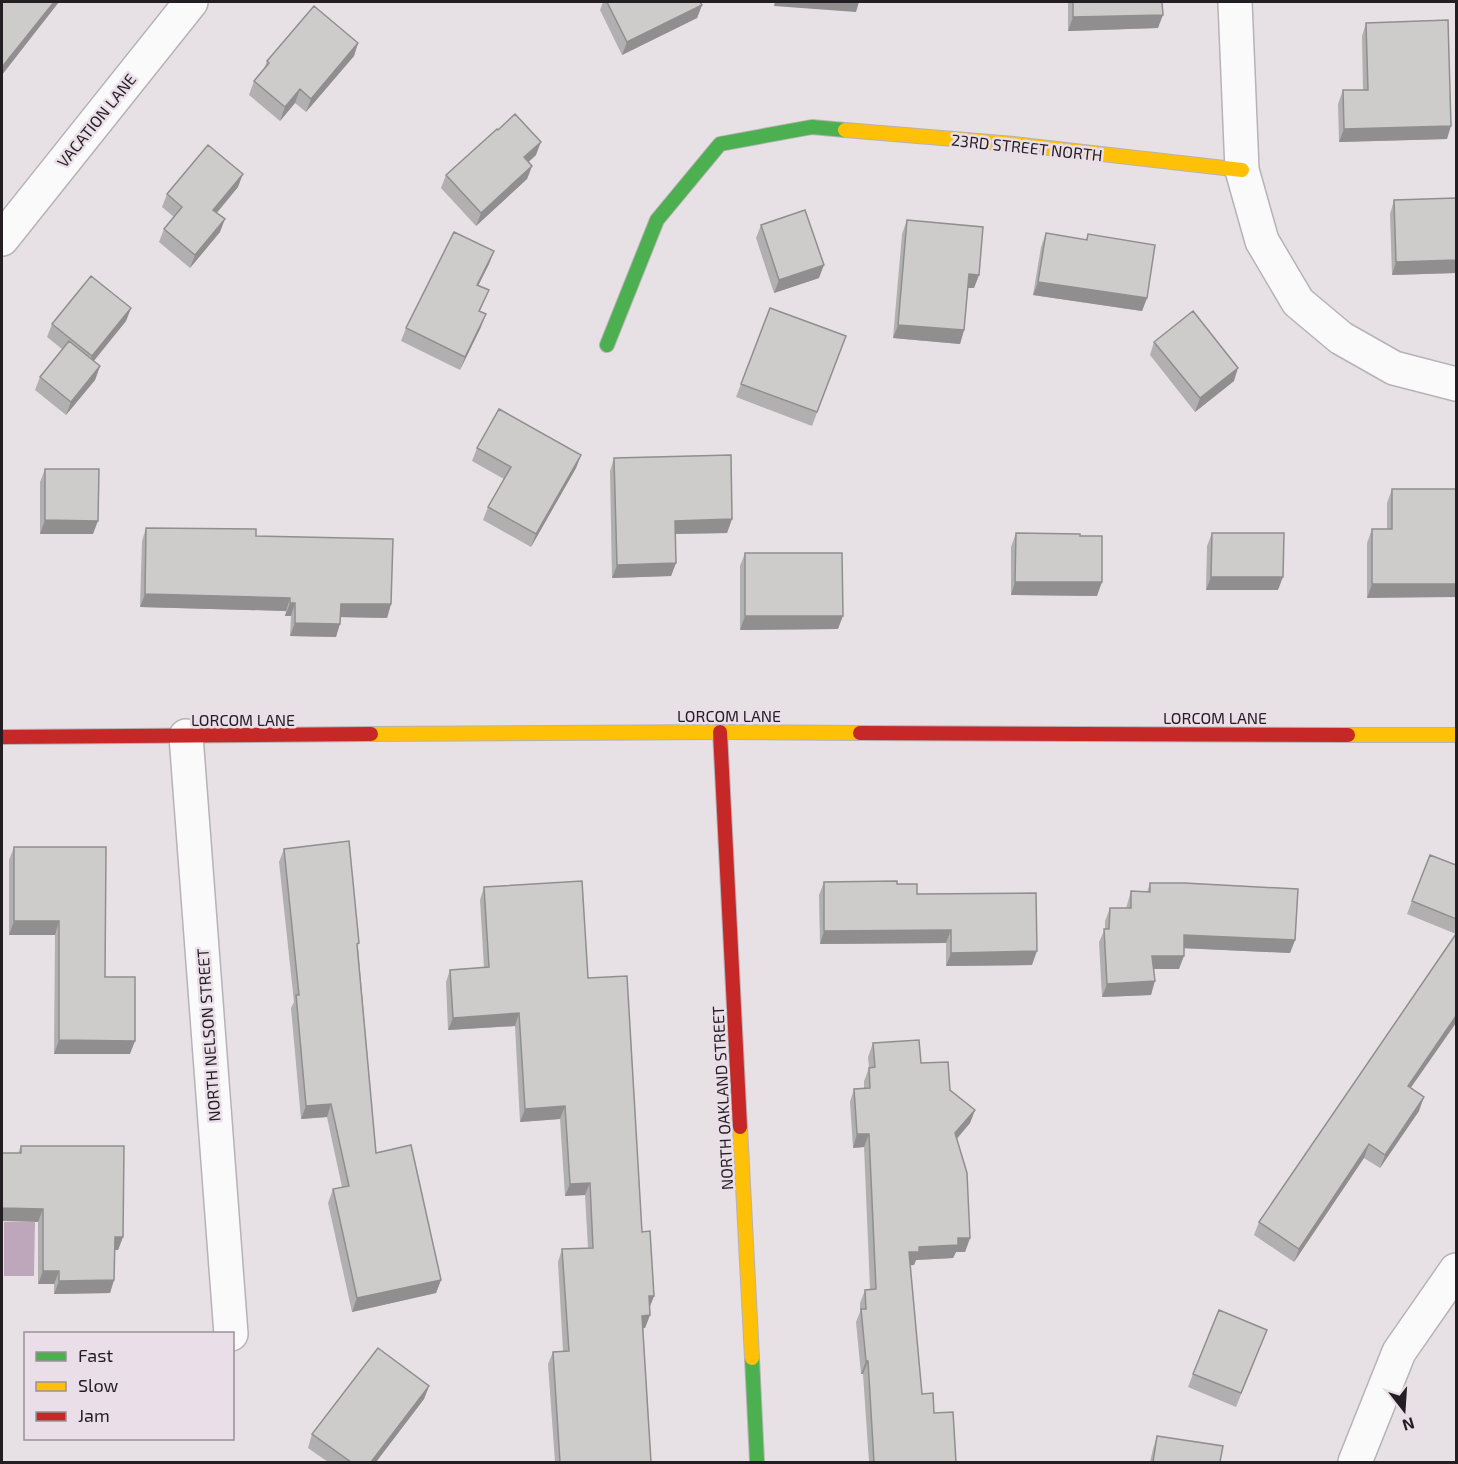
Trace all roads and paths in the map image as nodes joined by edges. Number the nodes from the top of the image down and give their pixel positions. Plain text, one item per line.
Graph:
1 (191, 2) edge
2 (1236, 2) edge
3 (1242, 170) junction
4 (2, 239) edge
5 (607, 345) dead end
6 (1456, 384) edge
7 (720, 732) junction
8 (1456, 735) edge
9 (186, 736) junction
10 (2, 737) edge
11 (1456, 1270) edge
12 (231, 1332) edge
13 (757, 1462) edge
14 (1355, 1462) edge

1 - 4 street, VACATION LANE
2 - 3 street
3 - 5 street, 23RD STREET NORTH
3 - 6 street
7 - 8 street, LORCOM LANE
7 - 9 street, LORCOM LANE
7 - 13 street, NORTH OAKLAND STREET
9 - 10 street, LORCOM LANE
9 - 12 street, NORTH NELSON STREET
11 - 14 street

